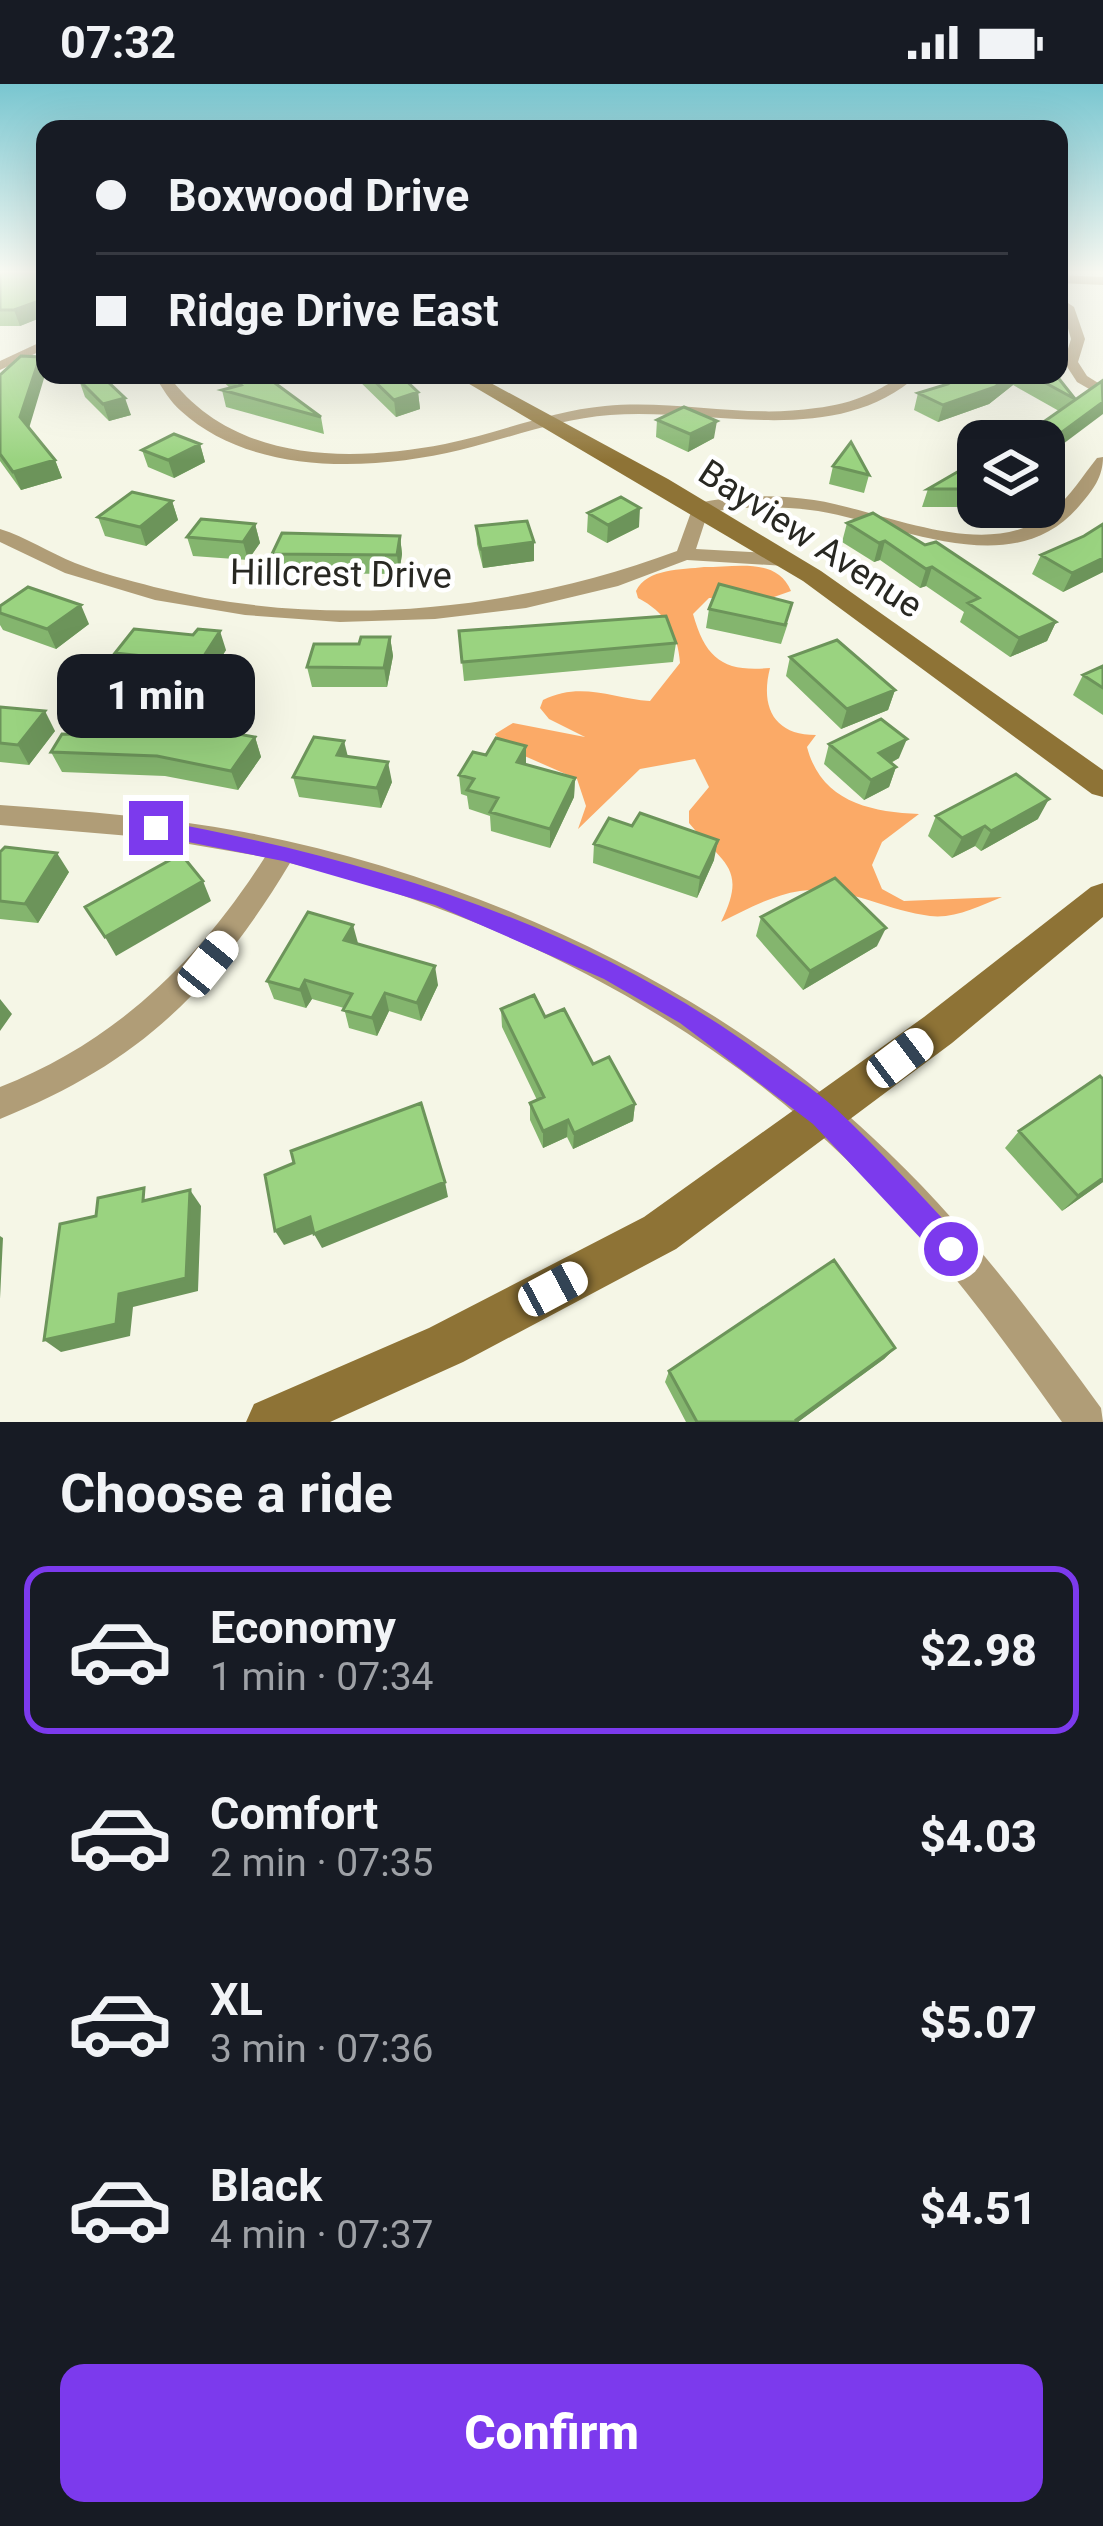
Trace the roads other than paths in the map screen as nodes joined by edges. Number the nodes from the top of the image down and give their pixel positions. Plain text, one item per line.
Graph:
1 (36, 348) edge
2 (1068, 364) edge
3 (0, 366) edge
4 (166, 384) edge
5 (479, 384) edge
6 (900, 384) edge
7 (1103, 393) edge
8 (542, 419) junction
9 (1103, 462) edge
10 (700, 508) junction
11 (0, 535) edge
12 (685, 554) junction
13 (785, 560) junction
14 (1064, 757) junction
15 (1103, 774) edge
16 (1103, 786) edge
17 (1103, 801) edge
18 (0, 814) edge
19 (283, 852) junction
20 (1103, 897) edge
21 (0, 1103) edge
22 (823, 1115) junction
23 (272, 1422) edge
24 (1088, 1422) edge

1 - 3 street
2 - 7 street
4 - 8 street
5 - 8 main road, Bayview Avenue
6 - 8 street
8 - 10 main road, Bayview Avenue
9 - 10 street
10 - 12 street
10 - 13 main road, Bayview Avenue
11 - 12 street, Hillcrest Drive
12 - 13 street, Hillcrest Drive
13 - 14 main road, Bayview Avenue
14 - 15 main road
14 - 16 main road, Bayview Avenue
14 - 17 main road
18 - 19 street
19 - 21 street
19 - 22 street
20 - 22 main road
22 - 23 main road
22 - 24 street

